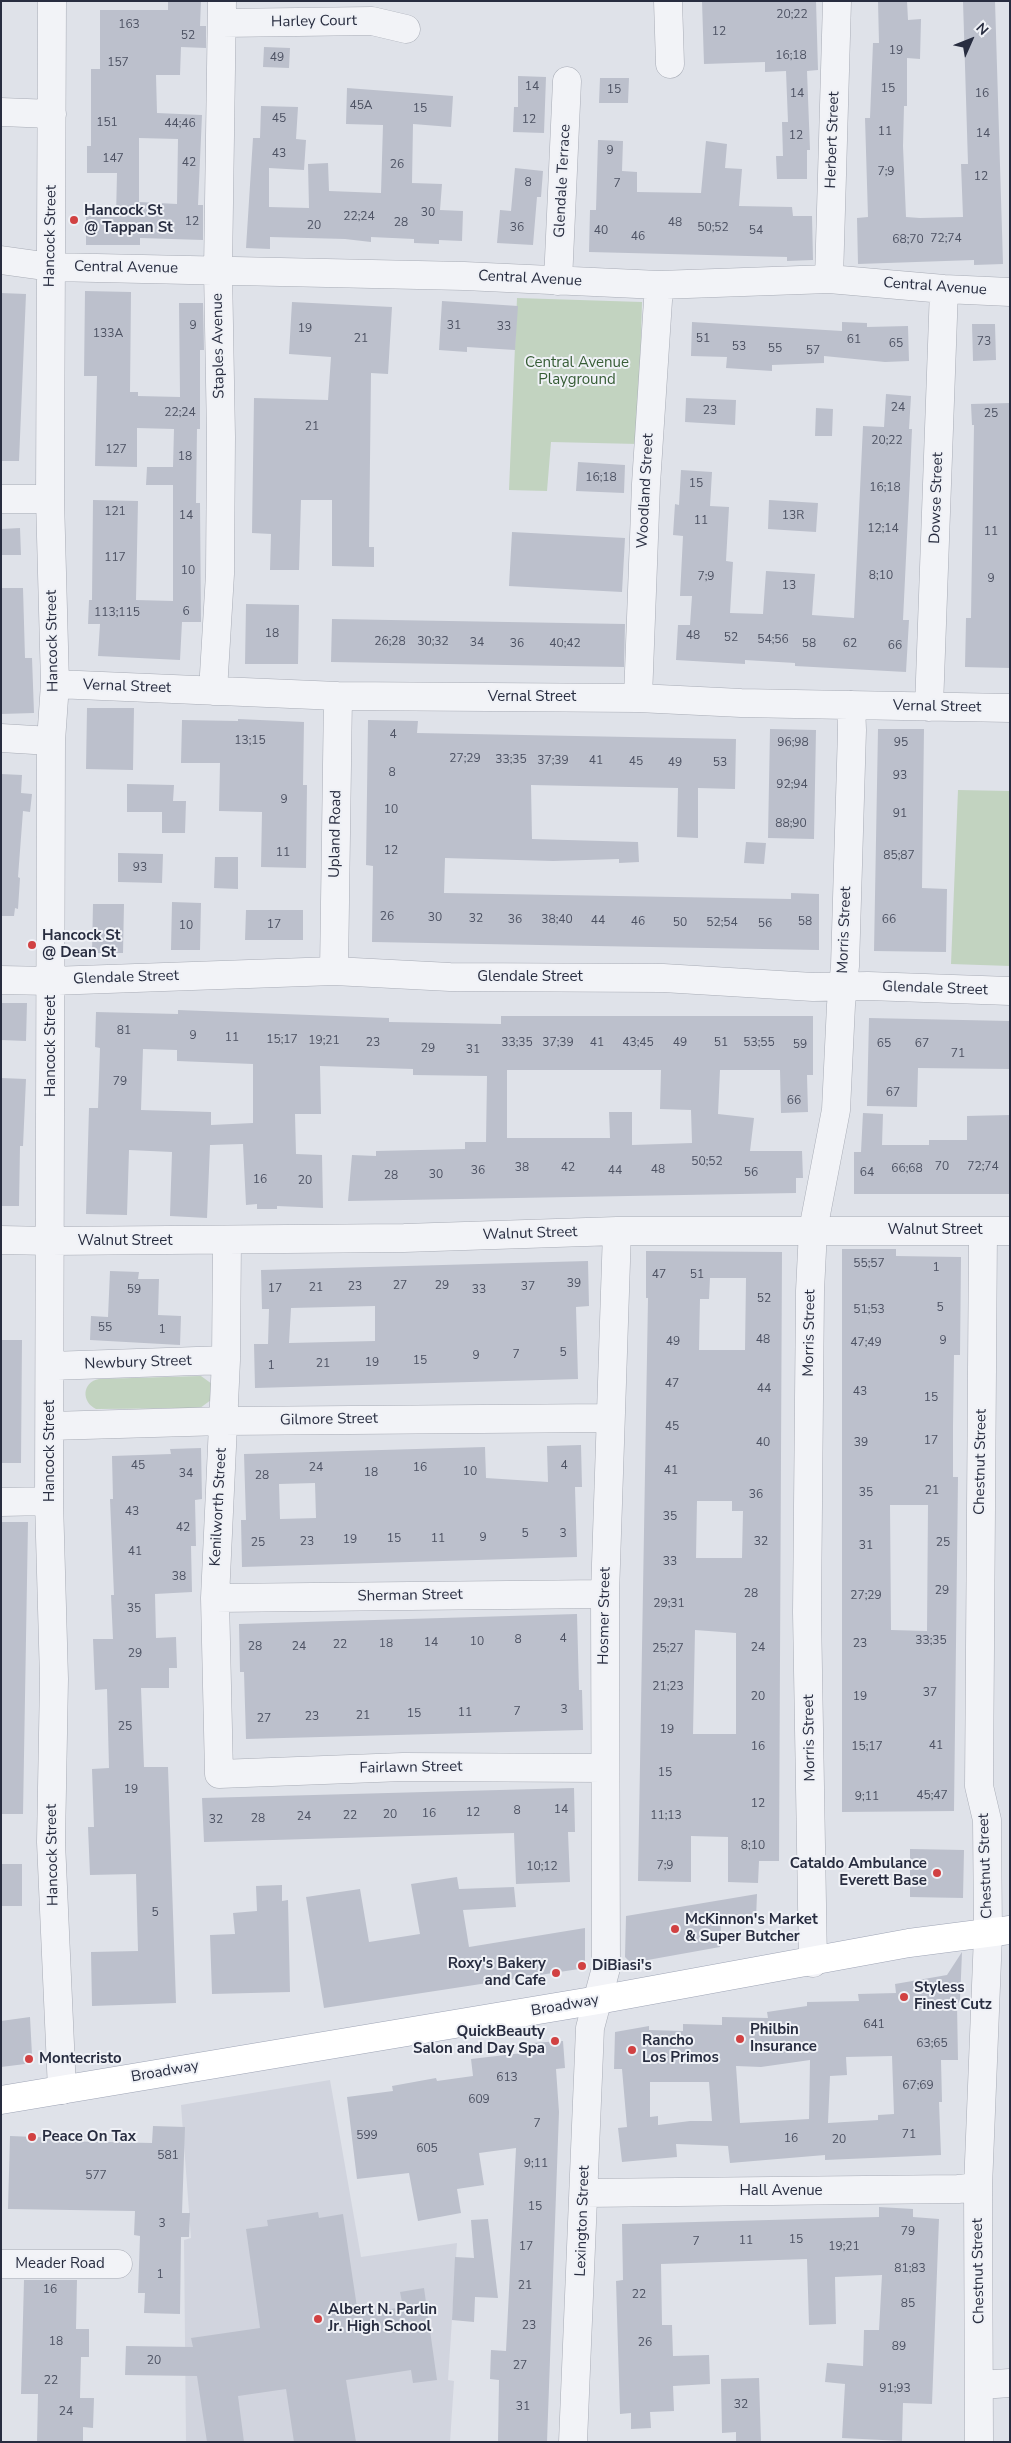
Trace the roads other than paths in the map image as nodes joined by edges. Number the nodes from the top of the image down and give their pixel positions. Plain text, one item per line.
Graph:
1 (52, 1) edge
2 (668, 1) edge
3 (838, 1) edge
4 (222, 12) edge
5 (406, 29) dead end
6 (670, 64) dead end
7 (567, 81) dead end
8 (1, 112) edge
9 (52, 114) junction
10 (1, 260) edge
11 (51, 267) junction
12 (218, 270) junction
13 (828, 279) junction
14 (558, 280) junction
15 (659, 285) junction
16 (944, 289) junction
17 (1010, 292) edge
18 (1, 499) edge
19 (50, 499) junction
20 (55, 684) junction
21 (213, 690) junction
22 (338, 696) junction
23 (638, 698) junction
24 (851, 705) junction
25 (929, 707) junction
26 (1010, 708) edge
27 (1, 738) edge
28 (51, 741) junction
29 (334, 971) junction
30 (1, 980) edge
31 (51, 981) junction
32 (842, 987) junction
33 (1010, 991) edge
34 (617, 1230) junction
35 (813, 1230) junction
36 (983, 1231) junction
37 (1010, 1231) edge
38 (1, 1240) edge
39 (227, 1240) junction
40 (51, 1241) junction
41 (226, 1360) junction
42 (50, 1366) junction
43 (609, 1418) junction
44 (223, 1421) junction
45 (50, 1426) junction
46 (49, 1501) junction
47 (1, 1502) edge
48 (605, 1594) junction
49 (215, 1598) junction
50 (604, 1768) junction
51 (218, 1774) joint
52 (999, 1932) edge
53 (814, 1962) junction
54 (598, 2000) junction
55 (62, 2090) junction
56 (1, 2100) edge
57 (978, 2187) junction
58 (584, 2193) junction
59 (1, 2264) edge
60 (118, 2264) dead end
61 (1010, 2383) edge
62 (980, 2385) junction
63 (573, 2442) edge
64 (979, 2442) edge

1 - 9 street, Hancock Street
2 - 6 street
3 - 13 street, Herbert Street
4 - 5 street, Harley Court
4 - 12 street, Staples Avenue
7 - 14 street, Glendale Terrace
8 - 9 street
9 - 11 street, Hancock Street
10 - 11 street, Central Avenue
11 - 12 street, Central Avenue
11 - 19 street, Hancock Street
12 - 14 street, Central Avenue
12 - 21 street, Staples Avenue
13 - 15 street, Central Avenue
13 - 16 street, Central Avenue
14 - 15 street, Central Avenue
15 - 23 street, Woodland Street
16 - 17 street, Central Avenue
16 - 25 street, Dowse Street
18 - 19 street
19 - 20 street, Hancock Street
20 - 21 street, Vernal Street
20 - 28 street, Hancock Street
21 - 22 street, Vernal Street
22 - 23 street, Vernal Street
22 - 29 street, Upland Road
23 - 24 street, Vernal Street
24 - 25 street, Vernal Street
24 - 32 street, Morris Street
25 - 26 street, Vernal Street
27 - 28 street
28 - 31 street, Hancock Street
29 - 31 street, Glendale Street
29 - 32 street, Glendale Street
30 - 31 street, Glendale Street
31 - 40 street, Hancock Street
32 - 33 street, Glendale Street
32 - 35 street, Morris Street
34 - 35 street, Walnut Street
34 - 39 street, Walnut Street
34 - 43 street, Hosmer Street
35 - 36 street, Walnut Street
35 - 53 street, Morris Street
36 - 37 street, Walnut Street
36 - 52 street, Chestnut Street
38 - 40 street, Walnut Street
39 - 40 street, Walnut Street
39 - 41 street, Kenilworth Street
40 - 42 street, Hancock Street
41 - 42 street, Newbury Street
41 - 44 street, Kenilworth Street
42 - 45 street, Hancock Street
43 - 44 street, Gilmore Street
43 - 48 street, Hosmer Street
44 - 45 street, Gilmore Street
44 - 49 street, Kenilworth Street
45 - 46 street, Hancock Street
46 - 47 street
46 - 55 street, Hancock Street
48 - 49 street, Sherman Street
48 - 50 street, Hosmer Street
49 - 51 street, Kenilworth Street
50 - 51 street, Fairlawn Street
50 - 54 street, Hosmer Street
52 - 53 main road, Broadway
52 - 57 street, Chestnut Street
53 - 54 main road, Broadway
54 - 55 main road, Broadway
54 - 58 street, Lexington Street
55 - 56 main road, Broadway
57 - 58 street, Hall Avenue
57 - 62 street, Chestnut Street
58 - 63 street, Lexington Street
59 - 60 street, Meader Road
61 - 62 street
62 - 64 street, Chestnut Street

